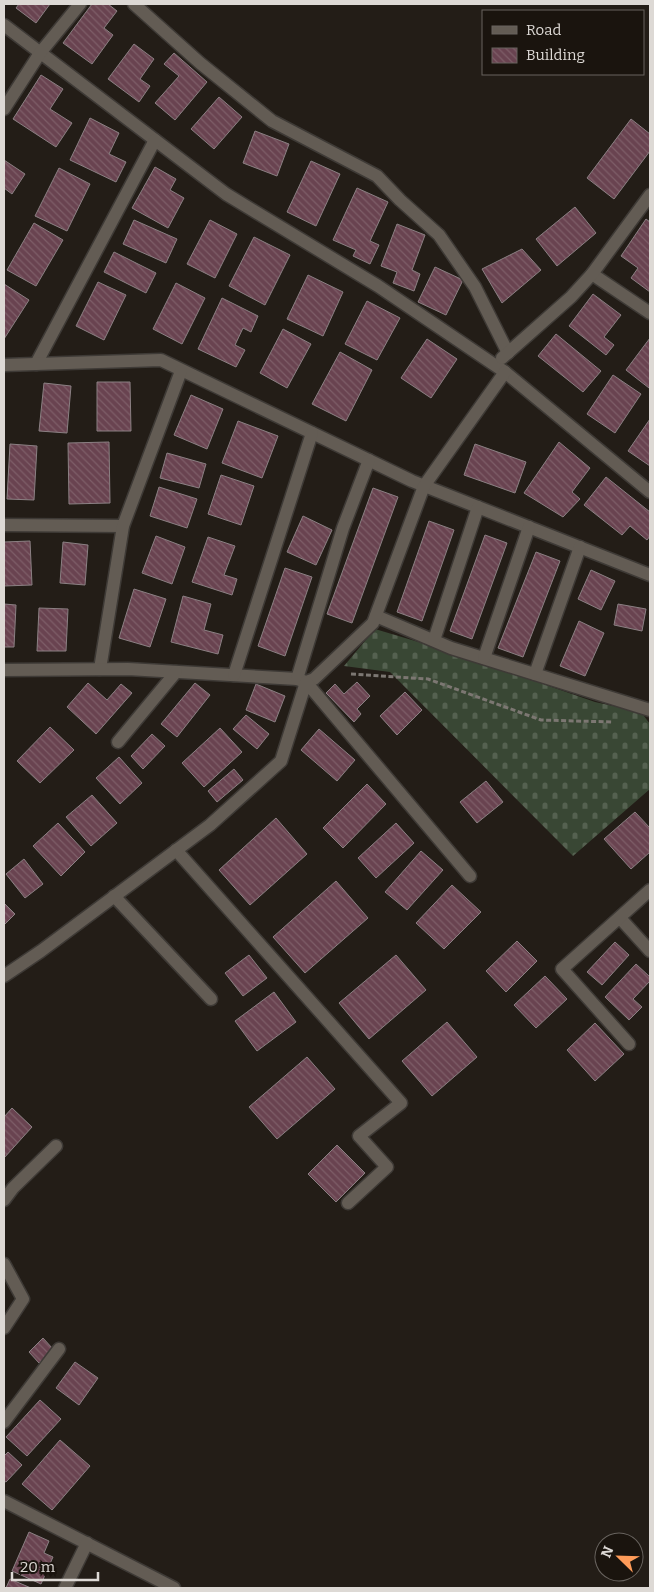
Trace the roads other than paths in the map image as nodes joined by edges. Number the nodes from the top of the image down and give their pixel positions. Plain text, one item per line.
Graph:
1 (80, 4) edge
2 (134, 4) edge
3 (4, 25) edge
4 (40, 53) junction
5 (4, 109) edge
6 (155, 140) junction
7 (650, 195) edge
8 (592, 274) junction
9 (650, 313) edge
10 (508, 353) junction
11 (36, 364) junction
12 (4, 365) edge
13 (500, 368) junction
14 (182, 370) junction
15 (312, 433) junction
16 (369, 460) junction
17 (424, 486) junction
18 (650, 492) edge
19 (478, 507) junction
20 (4, 525) edge
21 (123, 526) junction
22 (529, 527) junction
23 (580, 548) junction
24 (650, 575) edge
25 (376, 616) junction
26 (434, 640) junction
27 (484, 658) junction
28 (100, 669) junction
29 (4, 670) edge
30 (176, 672) junction
31 (535, 674) junction
32 (234, 675) junction
33 (301, 681) junction
34 (650, 710) edge
35 (118, 742) dead end
36 (176, 850) junction
37 (470, 876) dead end
38 (650, 890) edge
39 (114, 896) junction
40 (620, 918) junction
41 (650, 951) edge
42 (4, 976) edge
43 (211, 999) dead end
44 (630, 1044) dead end
45 (56, 1146) dead end
46 (8, 1184) edge
47 (4, 1200) edge
48 (348, 1203) dead end
49 (4, 1264) edge
50 (4, 1328) edge
51 (59, 1349) dead end
52 (4, 1422) edge
53 (4, 1501) edge
54 (87, 1543) junction
55 (65, 1588) edge
56 (174, 1588) edge

1 - 4 street
2 - 10 street
3 - 4 street
4 - 5 street
4 - 6 street
6 - 11 street
6 - 13 street
7 - 8 street
8 - 9 street
8 - 10 street
10 - 13 street
11 - 12 street
11 - 14 street
13 - 17 street
13 - 18 street
14 - 15 street
14 - 21 street
15 - 16 street
15 - 32 street
16 - 17 street
16 - 33 street
17 - 19 street
17 - 25 street
19 - 22 street
19 - 26 street
20 - 21 street
21 - 28 street
22 - 23 street
22 - 27 street
23 - 24 street
23 - 31 street
25 - 26 street
25 - 33 street
26 - 27 street
27 - 31 street
28 - 29 street
28 - 30 street
30 - 32 street
30 - 35 street
31 - 34 street
32 - 33 street
33 - 36 street
33 - 37 street
36 - 39 street
36 - 48 street
38 - 40 street
39 - 42 street
39 - 43 street
40 - 41 street
40 - 44 street
45 - 46 street
46 - 47 street
49 - 50 street
51 - 52 street
53 - 54 street
54 - 55 street
54 - 56 street

